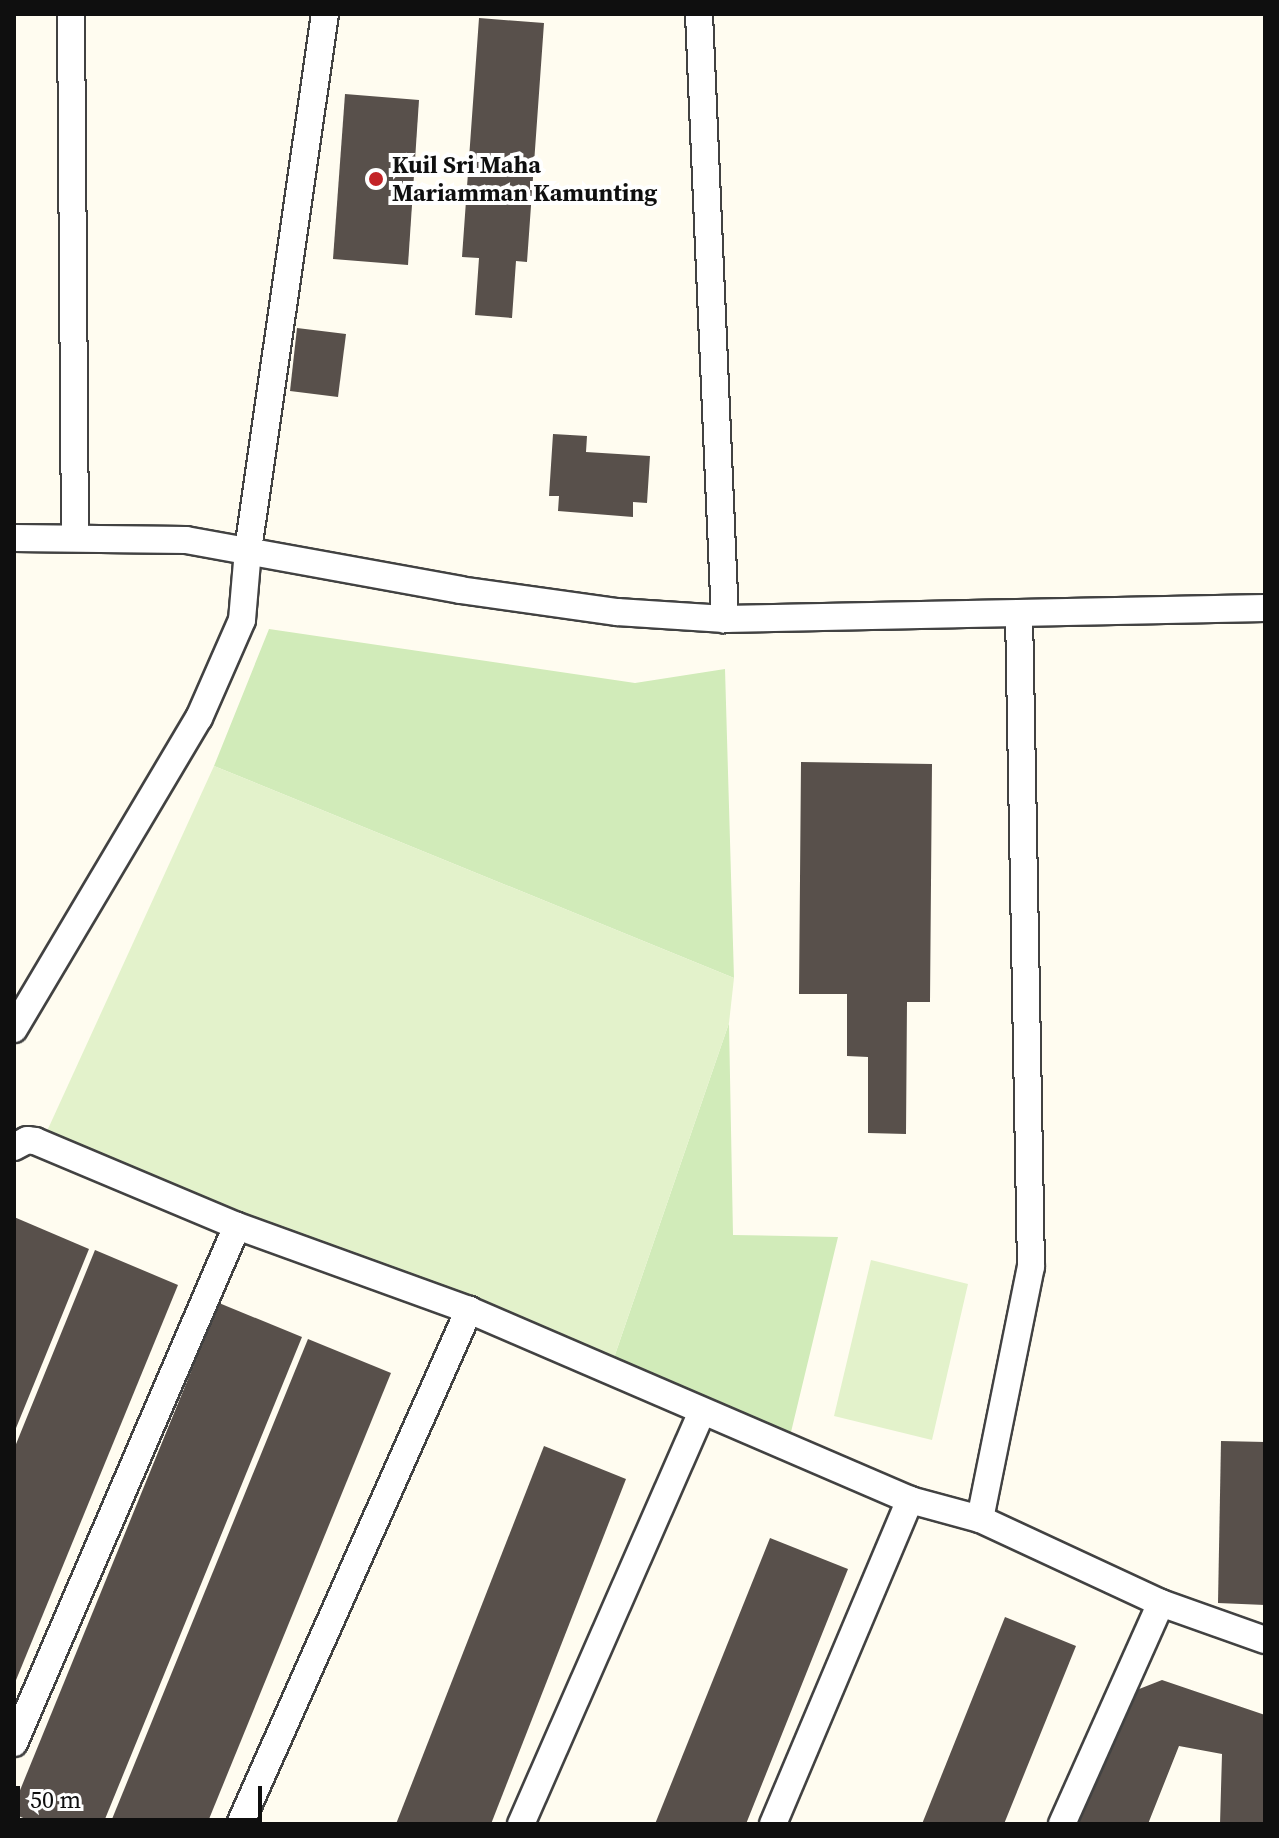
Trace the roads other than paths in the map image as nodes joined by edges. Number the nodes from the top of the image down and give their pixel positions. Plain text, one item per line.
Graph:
1 (71, 14) edge
2 (325, 14) edge
3 (699, 14) edge
4 (75, 537) junction
5 (14, 538) edge
6 (248, 550) junction
7 (1265, 608) edge
8 (1019, 615) junction
9 (725, 619) junction
10 (14, 1029) edge
11 (14, 1147) edge
12 (237, 1226) junction
13 (469, 1310) junction
14 (702, 1412) junction
15 (910, 1500) junction
16 (980, 1519) junction
17 (1161, 1603) junction
18 (1265, 1640) edge
19 (14, 1743) edge
20 (240, 1824) edge
21 (521, 1824) edge
22 (773, 1824) edge
23 (1062, 1824) edge

1 - 4 street
2 - 6 street
3 - 9 street
4 - 5 street
4 - 6 street
6 - 9 street
6 - 10 street
7 - 8 street
8 - 9 street
8 - 16 street
11 - 12 street
12 - 13 street
12 - 19 street
13 - 14 street
13 - 20 street
14 - 15 street
14 - 21 street
15 - 16 street
15 - 22 street
16 - 17 street
17 - 18 street
17 - 23 street

